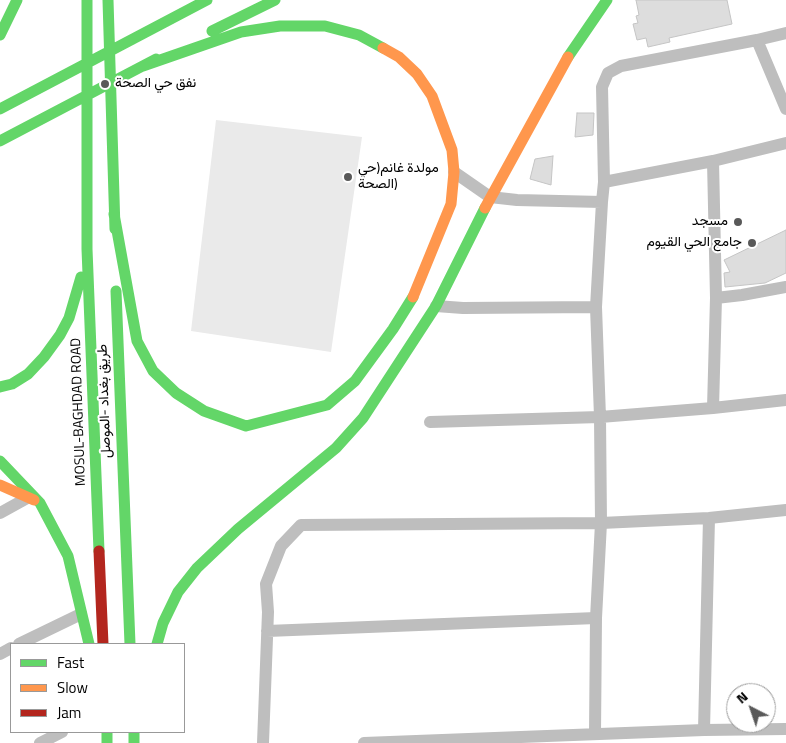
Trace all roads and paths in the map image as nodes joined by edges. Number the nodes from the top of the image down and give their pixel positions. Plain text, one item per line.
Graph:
1 (17, 0) edge
2 (108, 0) edge
3 (207, 0) edge
4 (216, 0) edge
5 (275, 0) edge
6 (607, 0) edge
7 (87, 5) edge
8 (181, 15) junction
9 (786, 33) edge
10 (0, 35) edge
11 (757, 40) junction
12 (143, 66) junction
13 (0, 109) edge
14 (786, 109) edge
15 (1, 141) edge
16 (786, 142) edge
17 (713, 162) junction
18 (454, 172) junction
19 (604, 182) junction
20 (490, 197) junction
21 (602, 202) junction
22 (114, 214) junction
23 (87, 249) junction
24 (786, 287) edge
25 (716, 298) junction
26 (436, 306) junction
27 (596, 307) junction
28 (0, 388) edge
29 (786, 400) edge
30 (713, 408) junction
31 (600, 416) junction
32 (430, 422) dead end
33 (0, 461) edge
34 (0, 485) edge
35 (35, 500) junction
36 (786, 510) edge
37 (0, 513) edge
38 (709, 518) junction
39 (601, 523) junction
40 (81, 614) junction
41 (596, 618) junction
42 (267, 631) junction
43 (21, 643) edge
44 (89, 643) edge
45 (103, 643) edge
46 (130, 643) edge
47 (157, 643) edge
48 (786, 729) edge
49 (704, 730) junction
50 (60, 733) edge
51 (596, 734) junction
52 (40, 743) edge
53 (263, 743) edge
54 (364, 743) edge
55 (380, 743) edge

1 - 10 main road
2 - 22 main road, طريق بغداد -الموصل
3 - 8 main road
4 - 8 main road
5 - 12 main road
6 - 20 main road
7 - 23 main road, MOSUL-BAGHDAD ROAD
8 - 13 main road
9 - 11 street
11 - 14 street
11 - 19 street
12 - 15 main road
12 - 18 main road
16 - 17 street
17 - 19 street
17 - 25 street
18 - 20 street
18 - 22 main road
19 - 21 street
20 - 21 street
20 - 26 main road
21 - 27 street
22 - 46 main road, طريق بغداد -الموصل
23 - 28 main road
23 - 45 main road, MOSUL-BAGHDAD ROAD
24 - 25 street
25 - 30 street
26 - 27 street
26 - 47 main road
27 - 31 street
29 - 30 street
30 - 31 street
31 - 32 street
31 - 39 street
33 - 35 main road
34 - 35 main road
35 - 37 street
35 - 40 main road
36 - 38 street
38 - 39 street
38 - 49 street
39 - 41 street
39 - 42 street
40 - 43 street
40 - 44 main road
41 - 42 street
41 - 51 street
42 - 53 street
48 - 49 street
49 - 51 street
50 - 52 street
51 - 55 street
54 - 55 street

